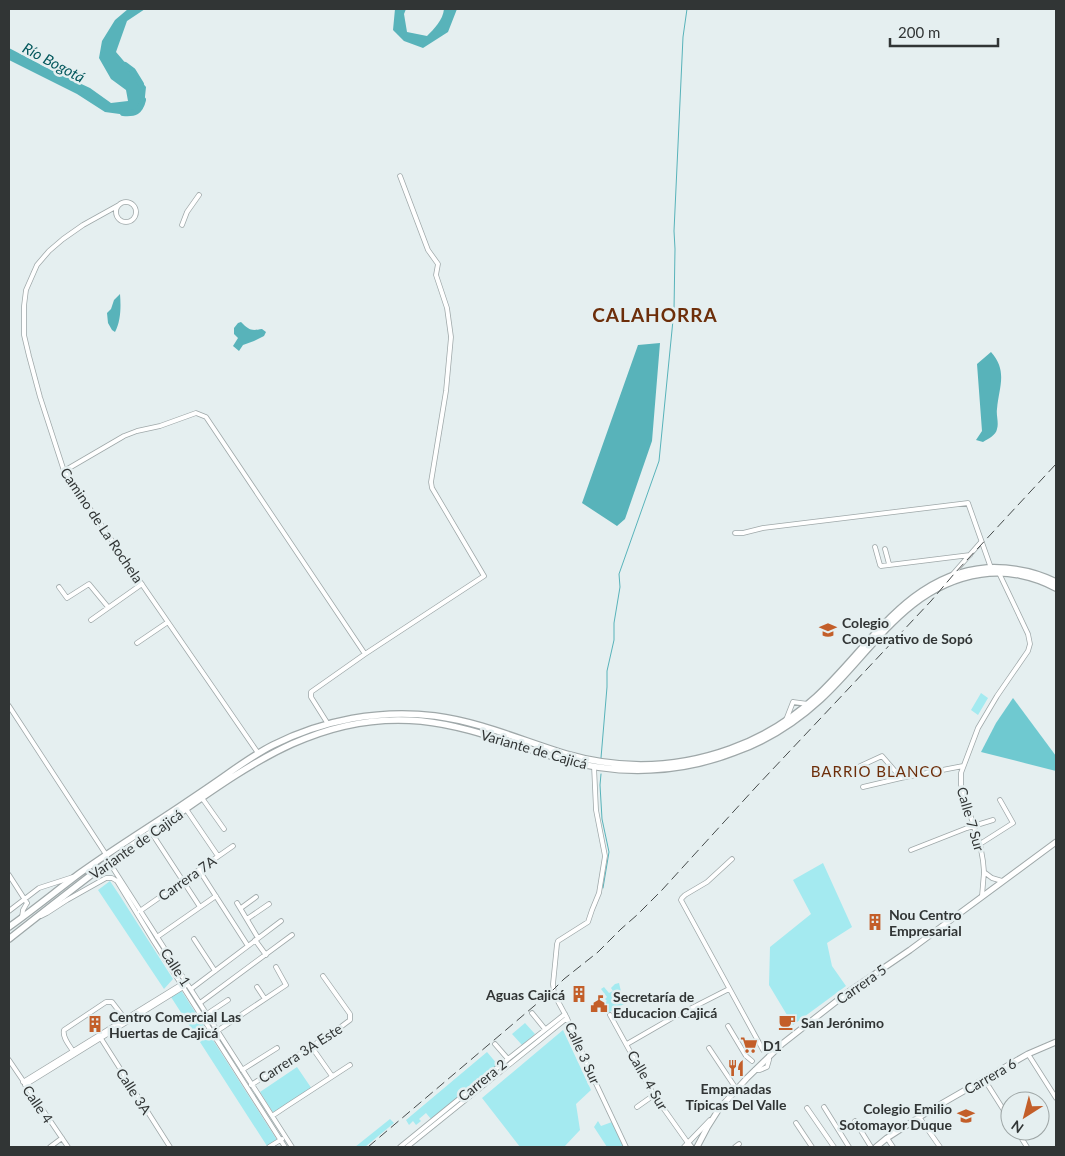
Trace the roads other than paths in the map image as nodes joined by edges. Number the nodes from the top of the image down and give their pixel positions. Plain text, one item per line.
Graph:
1 (400, 176) dead end
2 (199, 195) dead end
3 (119, 205) junction
4 (104, 213) junction
5 (117, 215) junction
6 (182, 226) dead end
7 (64, 471) junction
8 (735, 532) dead end
9 (981, 542) junction
10 (875, 547) dead end
11 (885, 549) dead end
12 (970, 555) junction
13 (889, 564) junction
14 (991, 568) junction
15 (999, 572) junction
16 (952, 575) junction
17 (1056, 582) edge
18 (142, 584) junction
19 (59, 587) dead end
20 (1056, 588) edge
21 (108, 607) junction
22 (91, 620) dead end
23 (168, 622) junction
24 (137, 643) dead end
25 (365, 654) junction
26 (313, 684) dead end
27 (316, 688) junction
28 (808, 704) junction
29 (9, 706) edge
30 (786, 720) junction
31 (328, 724) junction
32 (258, 753) junction
33 (596, 765) junction
34 (613, 766) junction
35 (963, 766) junction
36 (856, 768) dead end
37 (901, 778) junction
38 (863, 787) dead end
39 (202, 798) junction
40 (1000, 800) dead end
41 (186, 809) junction
42 (993, 820) dead end
43 (974, 826) junction
44 (224, 829) dead end
45 (151, 832) junction
46 (1056, 842) edge
47 (980, 844) junction
48 (233, 846) dead end
49 (911, 850) dead end
50 (218, 856) junction
51 (108, 859) junction
52 (732, 859) dead end
53 (199, 870) junction
54 (984, 872) junction
55 (79, 874) junction
56 (9, 875) edge
57 (183, 881) junction
58 (1002, 882) junction
59 (216, 896) junction
60 (982, 896) junction
61 (256, 897) dead end
62 (25, 901) junction
63 (237, 903) dead end
64 (40, 904) junction
65 (269, 904) dead end
66 (200, 907) junction
67 (241, 908) junction
68 (9, 911) edge
69 (140, 911) junction
70 (22, 917) junction
71 (38, 917) junction
72 (247, 919) junction
73 (281, 921) dead end
74 (9, 927) edge
75 (292, 936) dead end
76 (11, 937) edge
77 (155, 938) junction
78 (194, 939) dead end
79 (257, 939) junction
80 (9, 944) edge
81 (248, 946) junction
82 (266, 955) junction
83 (276, 967) dead end
84 (214, 971) junction
85 (323, 976) dead end
86 (184, 984) junction
87 (258, 988) dead end
88 (191, 989) junction
89 (729, 989) junction
90 (265, 999) junction
91 (228, 1000) dead end
92 (200, 1003) junction
93 (532, 1013) dead end
94 (207, 1014) junction
95 (610, 1015) dead end
96 (566, 1016) junction
97 (125, 1019) junction
98 (728, 1026) dead end
99 (545, 1029) junction
100 (217, 1030) junction
101 (213, 1033) junction
102 (100, 1037) junction
103 (1056, 1042) edge
104 (495, 1044) dead end
105 (627, 1044) junction
106 (311, 1046) junction
107 (277, 1048) dead end
108 (709, 1048) dead end
109 (762, 1050) dead end
110 (73, 1051) junction
111 (1028, 1054) junction
112 (508, 1059) junction
113 (9, 1060) edge
114 (752, 1061) dead end
115 (350, 1065) dead end
116 (242, 1070) junction
117 (332, 1076) junction
118 (984, 1079) junction
119 (24, 1083) junction
120 (252, 1085) junction
121 (247, 1088) junction
122 (736, 1090) junction
123 (654, 1095) junction
124 (1056, 1098) edge
125 (1000, 1104) edge
126 (637, 1107) dead end
127 (824, 1107) dead end
128 (807, 1108) dead end
129 (272, 1116) junction
130 (714, 1116) junction
131 (919, 1117) junction
132 (855, 1121) dead end
133 (796, 1123) dead end
134 (286, 1137) junction
135 (62, 1138) junction
136 (887, 1138) junction
137 (281, 1140) junction
138 (739, 1144) dead end
139 (688, 1146) edge
140 (50, 1147) edge
141 (68, 1147) edge
142 (170, 1147) edge
143 (269, 1147) edge
144 (285, 1147) edge
145 (292, 1147) edge
146 (400, 1147) edge
147 (407, 1147) edge
148 (626, 1147) edge
149 (697, 1147) edge
150 (735, 1147) edge
151 (812, 1147) edge
152 (834, 1147) edge
153 (849, 1147) edge
154 (871, 1147) edge
155 (876, 1147) edge
156 (893, 1147) edge
157 (940, 1147) edge

1 - 25 street
2 - 6 street
3 - 4 street, Camino de La Rochela
3 - 5 street
3 - 5 street
4 - 5 street
4 - 7 street, Camino de La Rochela
7 - 18 street, Camino de La Rochela
7 - 25 street
8 - 9 street
9 - 12 street
9 - 14 street
10 - 13 street
11 - 13 street
12 - 13 street
12 - 16 street
14 - 16 highway, Variante de Cajicá
14 - 17 highway, Variante de Cajicá
15 - 20 highway, Variante de Cajicá
15 - 34 highway, Variante de Cajicá
15 - 35 street, Calle 7 Sur
16 - 28 highway, Variante de Cajicá
18 - 21 street
18 - 23 street, Camino de La Rochela
19 - 21 street
21 - 22 street
23 - 24 street
23 - 32 street, Camino de La Rochela
25 - 27 street
26 - 27 street
27 - 31 street
28 - 30 highway, Variante de Cajicá
28 - 30 street
29 - 51 street, Calle 1
30 - 34 highway, Variante de Cajicá
31 - 32 highway, Variante de Cajicá
31 - 33 highway, Variante de Cajicá
32 - 51 highway, Variante de Cajicá
33 - 34 highway, Variante de Cajicá
33 - 39 highway, Variante de Cajicá
33 - 96 street, Calle 3 Sur
35 - 37 street
35 - 43 street, Calle 7 Sur
36 - 37 street
37 - 38 street
39 - 41 highway, Variante de Cajicá
39 - 44 street
40 - 47 street
41 - 45 highway, Variante de Cajicá
41 - 50 street
42 - 43 street
43 - 47 street, Calle 7 Sur
43 - 49 street
45 - 51 highway, Variante de Cajicá
45 - 57 street
46 - 58 main road, Carrera 5
47 - 54 street, Calle 7 Sur
48 - 50 street, Carrera 7A
50 - 53 street, Carrera 7A
51 - 55 highway, Variante de Cajicá
51 - 69 street, Calle 1
51 - 71 highway, Variante de Cajicá
52 - 89 street
53 - 57 street, Carrera 7A
53 - 59 street
54 - 58 street
54 - 60 street, Calle 7 Sur
55 - 62 street
55 - 64 highway, Variante de Cajicá
56 - 62 street
57 - 66 street
57 - 69 street, Carrera 7A
58 - 60 main road, Carrera 5
59 - 66 street
59 - 81 street
60 - 122 main road, Carrera 5
61 - 67 street
62 - 64 street
62 - 68 street
62 - 70 street
63 - 67 street
64 - 70 highway, Variante de Cajicá
65 - 72 street
66 - 77 street
67 - 72 street
69 - 77 street, Calle 1
70 - 74 highway, Variante de Cajicá
71 - 76 highway, Variante de Cajicá
71 - 77 street, Calle 1
72 - 79 street
73 - 79 street
75 - 82 street
76 - 80 street
77 - 86 street, Calle 1
78 - 84 street
79 - 81 street
79 - 82 street
81 - 84 street
82 - 92 street
83 - 90 street
84 - 88 street
85 - 106 street, Carrera 3A Este
86 - 88 street, Calle 1
86 - 97 street
86 - 101 street, Calle 1
86 - 102 street
87 - 90 street
88 - 92 street, Calle 1
89 - 105 street
89 - 109 street
90 - 100 street
91 - 94 street
92 - 94 street, Calle 1
93 - 99 street
94 - 100 street, Calle 1
95 - 105 street, Calle 4 Sur
96 - 99 street, Carrera 2
96 - 147 street
96 - 148 street, Calle 3 Sur
97 - 102 street
97 - 110 street
98 - 114 street
99 - 112 street, Carrera 2
100 - 101 street
100 - 116 street, Calle 1
101 - 121 street, Calle 1
102 - 110 street
102 - 119 street
102 - 142 street, Calle 3A
103 - 111 main road, Carrera 6
104 - 112 street
105 - 123 street, Calle 4 Sur
106 - 117 street
106 - 120 street, Carrera 3A Este
107 - 116 street
108 - 122 street
110 - 119 street
111 - 118 main road, Carrera 6
111 - 124 street
112 - 146 street, Carrera 2
113 - 119 street, Calle 4
115 - 117 street
116 - 120 street, Calle 1
117 - 129 street
118 - 125 street
118 - 131 main road, Carrera 6
119 - 135 street, Calle 4
120 - 121 street, Carrera 3A Este
120 - 129 street, Calle 1
121 - 137 street, Calle 1
122 - 130 main road, Carrera 5
123 - 126 street
123 - 139 street, Calle 4 Sur
127 - 153 street
128 - 152 street
129 - 134 street, Calle 1
130 - 139 street, Carrera 5
130 - 149 main road
131 - 136 main road, Carrera 6
131 - 157 street
132 - 154 street
133 - 151 street
134 - 137 street
134 - 145 street, Calle 1
135 - 140 street
135 - 141 street, Calle 4
136 - 155 main road, Carrera 6
136 - 156 street
137 - 143 street
137 - 144 street, Calle 1
138 - 150 street

